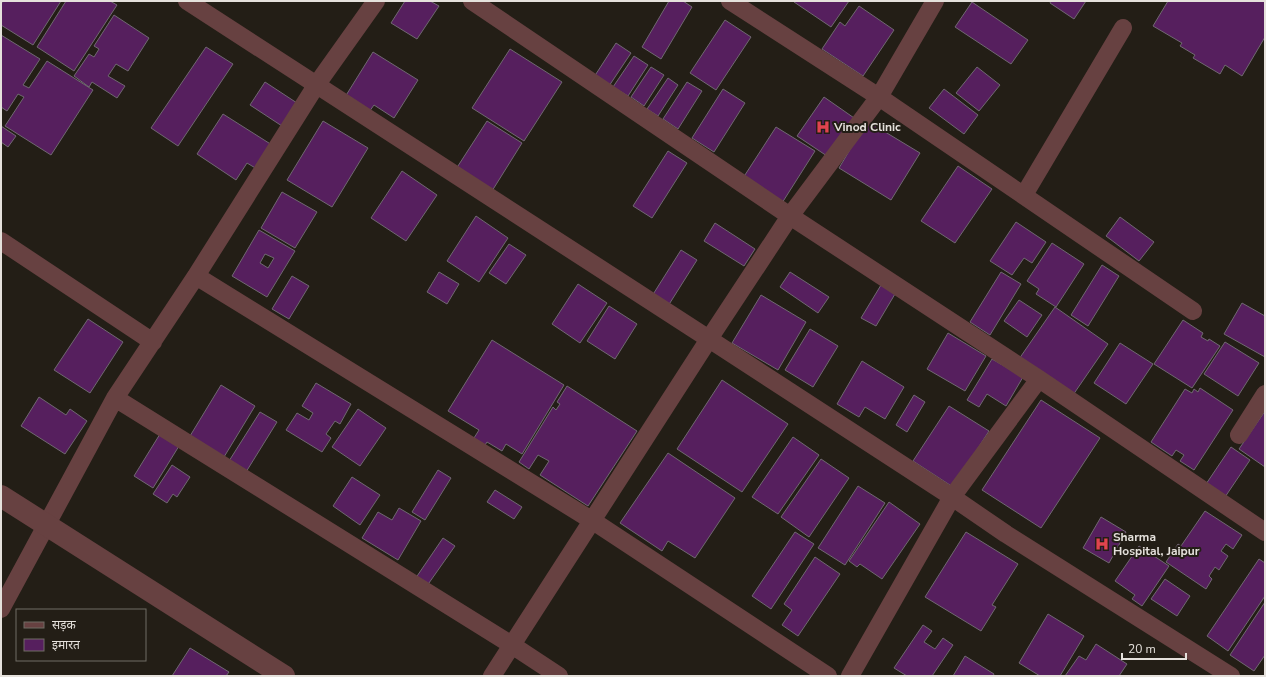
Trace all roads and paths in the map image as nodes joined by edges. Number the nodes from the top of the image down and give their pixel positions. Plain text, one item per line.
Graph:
1 (187, 1) edge
2 (376, 1) edge
3 (472, 1) edge
4 (730, 1) edge
5 (934, 1) edge
6 (1123, 28) dead end
7 (317, 84) junction
8 (879, 97) junction
9 (1024, 195) junction
10 (790, 216) junction
11 (1, 241) edge
12 (196, 276) junction
13 (1193, 311) dead end
14 (709, 338) junction
15 (152, 342) junction
16 (1039, 379) junction
17 (1265, 394) edge
18 (115, 398) junction
19 (1239, 435) dead end
20 (1, 496) edge
21 (952, 497) junction
22 (593, 521) junction
23 (47, 526) junction
24 (1265, 532) edge
25 (1, 609) edge
26 (512, 645) junction
27 (284, 676) edge
28 (492, 676) edge
29 (559, 676) edge
30 (828, 676) edge
31 (850, 676) edge
32 (1231, 676) edge

1 - 7 street
2 - 7 street
3 - 10 street
4 - 8 street
5 - 8 street
6 - 9 street
7 - 12 street
7 - 14 street
8 - 9 street
8 - 10 street
9 - 13 street
10 - 14 street
10 - 16 street
11 - 15 street
12 - 15 street
12 - 22 street
14 - 21 street
14 - 22 street
15 - 18 street
16 - 21 street
16 - 24 street
17 - 19 street
18 - 23 street
18 - 26 street
20 - 23 street
21 - 31 street
21 - 32 street
22 - 26 street
22 - 30 street
23 - 25 street
23 - 27 street
26 - 28 street
26 - 29 street

